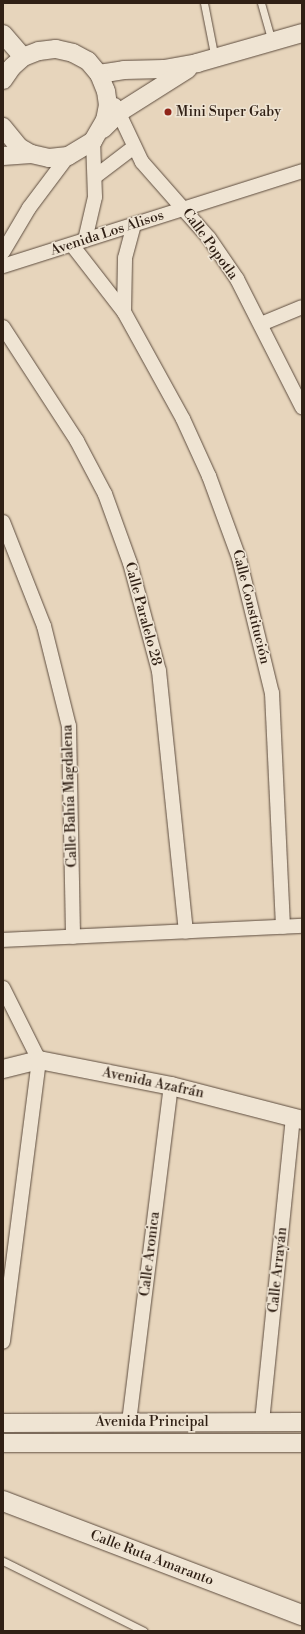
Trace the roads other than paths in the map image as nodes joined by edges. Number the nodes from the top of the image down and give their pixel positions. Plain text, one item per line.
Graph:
1 (204, 3) edge
2 (261, 3) edge
3 (302, 33) edge
4 (3, 34) edge
5 (272, 42) junction
6 (23, 58) junction
7 (215, 59) junction
8 (197, 64) junction
9 (99, 74) junction
10 (3, 80) edge
11 (106, 91) junction
12 (120, 112) junction
13 (3, 126) edge
14 (96, 137) junction
15 (134, 147) junction
16 (31, 154) junction
17 (3, 156) edge
18 (68, 156) junction
19 (302, 171) edge
20 (96, 176) junction
21 (183, 207) junction
22 (134, 225) junction
23 (79, 242) junction
24 (3, 252) edge
25 (3, 266) edge
26 (302, 307) edge
27 (124, 312) junction
28 (261, 324) junction
29 (3, 328) edge
30 (302, 407) edge
31 (3, 522) edge
32 (302, 926) edge
33 (284, 927) junction
34 (186, 932) junction
35 (73, 937) junction
36 (3, 940) edge
37 (3, 988) edge
38 (39, 1060) junction
39 (3, 1069) edge
40 (171, 1086) junction
41 (298, 1119) edge
42 (3, 1342) edge
43 (128, 1422) junction
44 (262, 1422) junction
45 (302, 1422) edge
46 (3, 1423) edge
47 (3, 1443) edge
48 (302, 1443) edge
49 (3, 1501) edge
50 (3, 1561) edge
51 (302, 1615) edge
52 (144, 1631) edge

1 - 7 lane
2 - 5 lane
3 - 5 street
4 - 6 street
5 - 7 street
6 - 9 street
6 - 10 street
7 - 8 street
8 - 9 street
8 - 12 street
9 - 11 street
11 - 12 street, Calle Popotla
11 - 14 street
12 - 14 street
12 - 15 street, Calle Popotla
13 - 16 street
14 - 18 street
14 - 20 street
15 - 20 street
15 - 21 street, Calle Popotla
16 - 17 street
16 - 18 street
18 - 24 street
19 - 21 street, Avenida Los Alisos
20 - 23 street
21 - 22 street, Avenida Los Alisos
21 - 28 street, Calle Popotla
22 - 23 street, Avenida Los Alisos
22 - 27 street, Calle Constitución
23 - 25 street, Avenida Los Alisos
23 - 27 street, Calle Constitución
26 - 28 street
27 - 33 street, Calle Constitución
28 - 30 street, Calle Popotla
29 - 34 street, Calle Paralelo 28
31 - 35 street, Calle Bahía Magdalena
32 - 33 street
33 - 34 street
34 - 35 street
35 - 36 street
37 - 38 street
38 - 39 street, Avenida Azafrán
38 - 40 street, Avenida Azafrán
38 - 42 street
40 - 41 street, Avenida Azafrán
40 - 43 street, Calle Aronica
41 - 44 street, Calle Arrayán
43 - 44 street, Avenida Principal
43 - 46 street, Avenida Principal
44 - 45 street, Avenida Principal
47 - 48 street, Avenida Principal
49 - 51 main road, Calle Ruta Amaranto
50 - 52 lane

